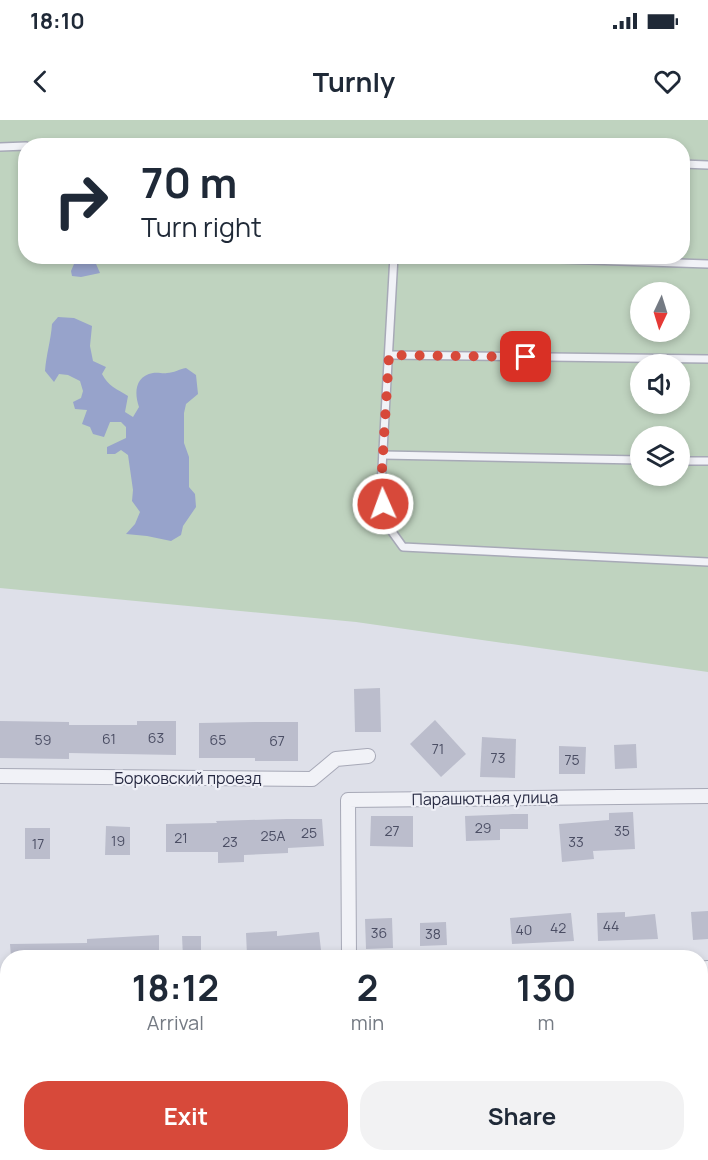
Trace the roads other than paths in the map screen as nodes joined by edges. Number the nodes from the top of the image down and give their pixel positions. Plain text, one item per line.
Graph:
1 (18, 146) edge
2 (0, 147) edge
3 (690, 164) edge
4 (708, 165) edge
5 (690, 263) edge
6 (394, 264) edge
7 (708, 264) edge
8 (389, 355) junction
9 (708, 359) edge
10 (383, 455) junction
11 (630, 460) edge
12 (690, 461) edge
13 (708, 461) edge
14 (708, 562) edge
15 (368, 756) dead end
16 (0, 776) edge
17 (708, 796) edge
18 (349, 950) edge

1 - 2 lane
3 - 4 lane
5 - 7 lane
6 - 8 lane
8 - 9 lane
8 - 10 lane
10 - 11 lane
10 - 14 lane
12 - 13 lane
15 - 16 street, Борковский проезд
17 - 18 street, Парашютная улица

